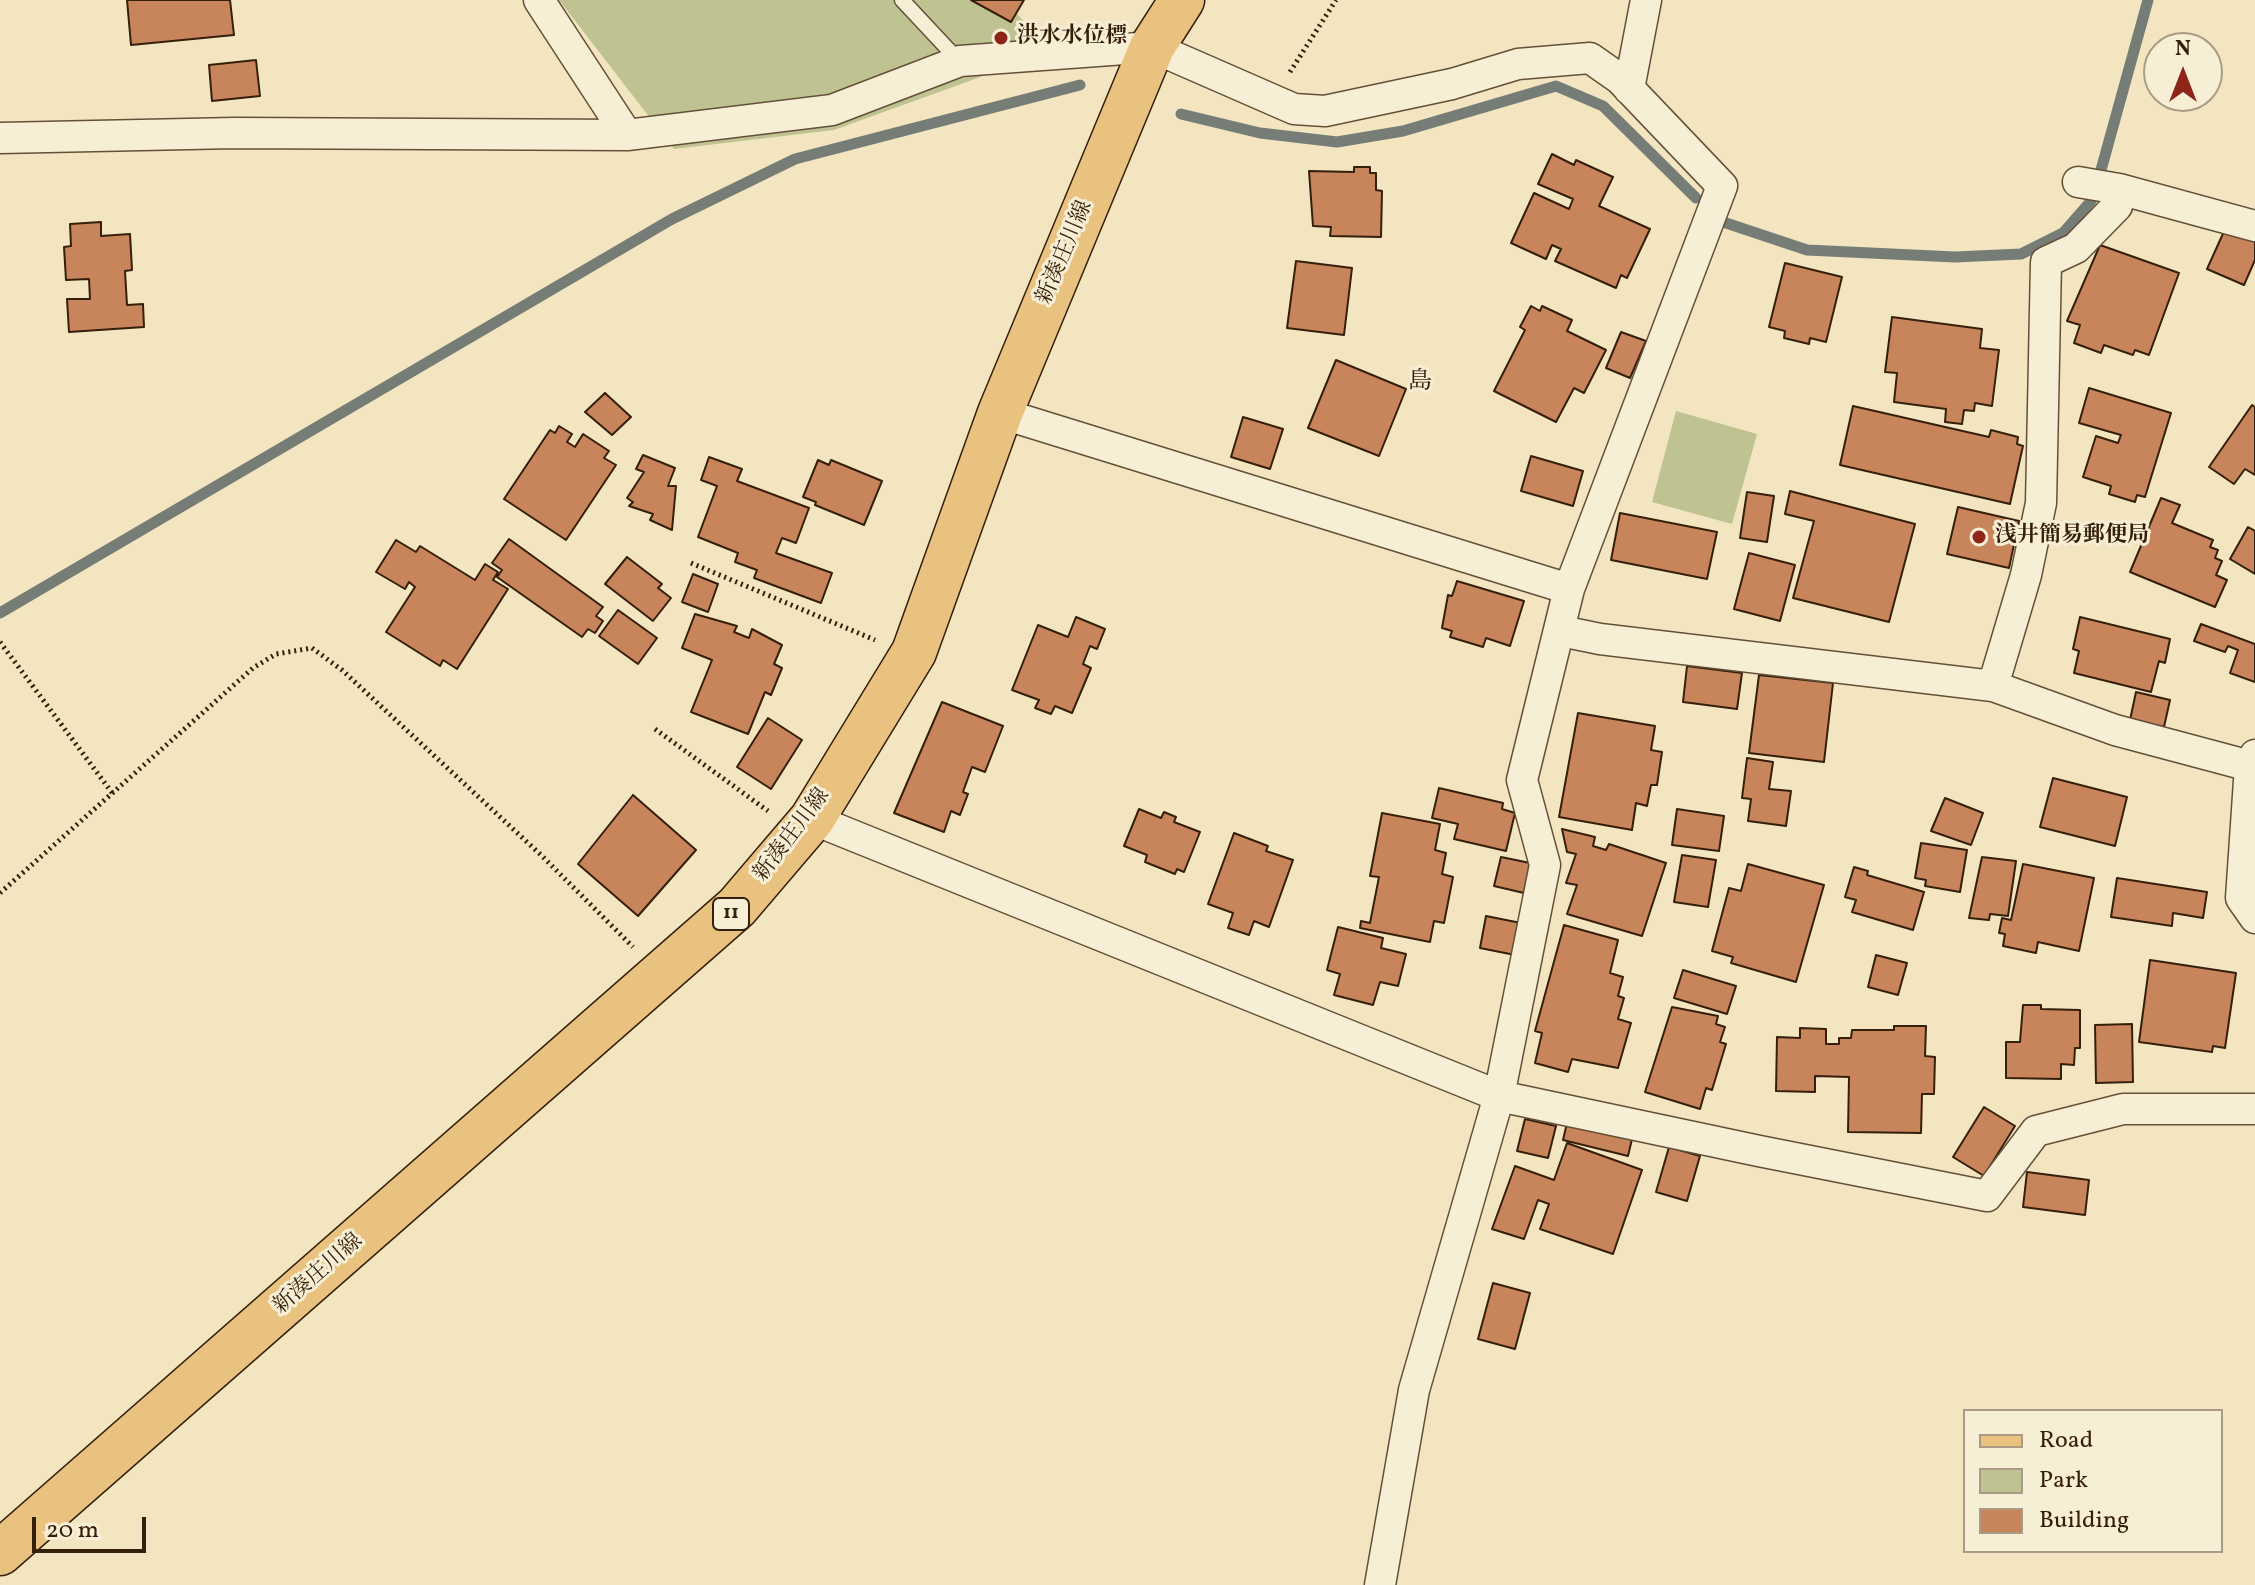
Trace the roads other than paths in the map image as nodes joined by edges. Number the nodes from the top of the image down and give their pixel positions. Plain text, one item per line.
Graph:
1 (539, 0) edge
2 (902, 0) edge
3 (1182, 0) edge
4 (1646, 0) edge
5 (1152, 47) junction
6 (960, 61) junction
7 (1629, 89) junction
8 (627, 135) junction
9 (0, 138) edge
10 (2078, 182) dead end
11 (2119, 189) junction
12 (2255, 226) edge
13 (1000, 413) junction
14 (1569, 589) junction
15 (1561, 631) junction
16 (1993, 686) junction
17 (2253, 760) edge
18 (812, 819) junction
19 (2255, 918) edge
20 (1499, 1096) junction
21 (2255, 1109) edge
22 (0, 1553) edge
23 (1380, 1585) edge

1 - 8 street
2 - 6 lane
3 - 5 main road, 新湊庄川線 / 11
4 - 7 street
5 - 6 street
5 - 7 street
5 - 13 main road, 新湊庄川線 / 11
6 - 8 street
7 - 14 street
8 - 9 street
10 - 11 street
11 - 12 street
11 - 16 street
13 - 14 street
13 - 18 main road, 新湊庄川線 / 11
14 - 15 street
15 - 16 street
15 - 20 street
16 - 17 street
17 - 19 street
18 - 20 street
18 - 22 main road, 新湊庄川線 / 11
20 - 21 street
20 - 23 street

